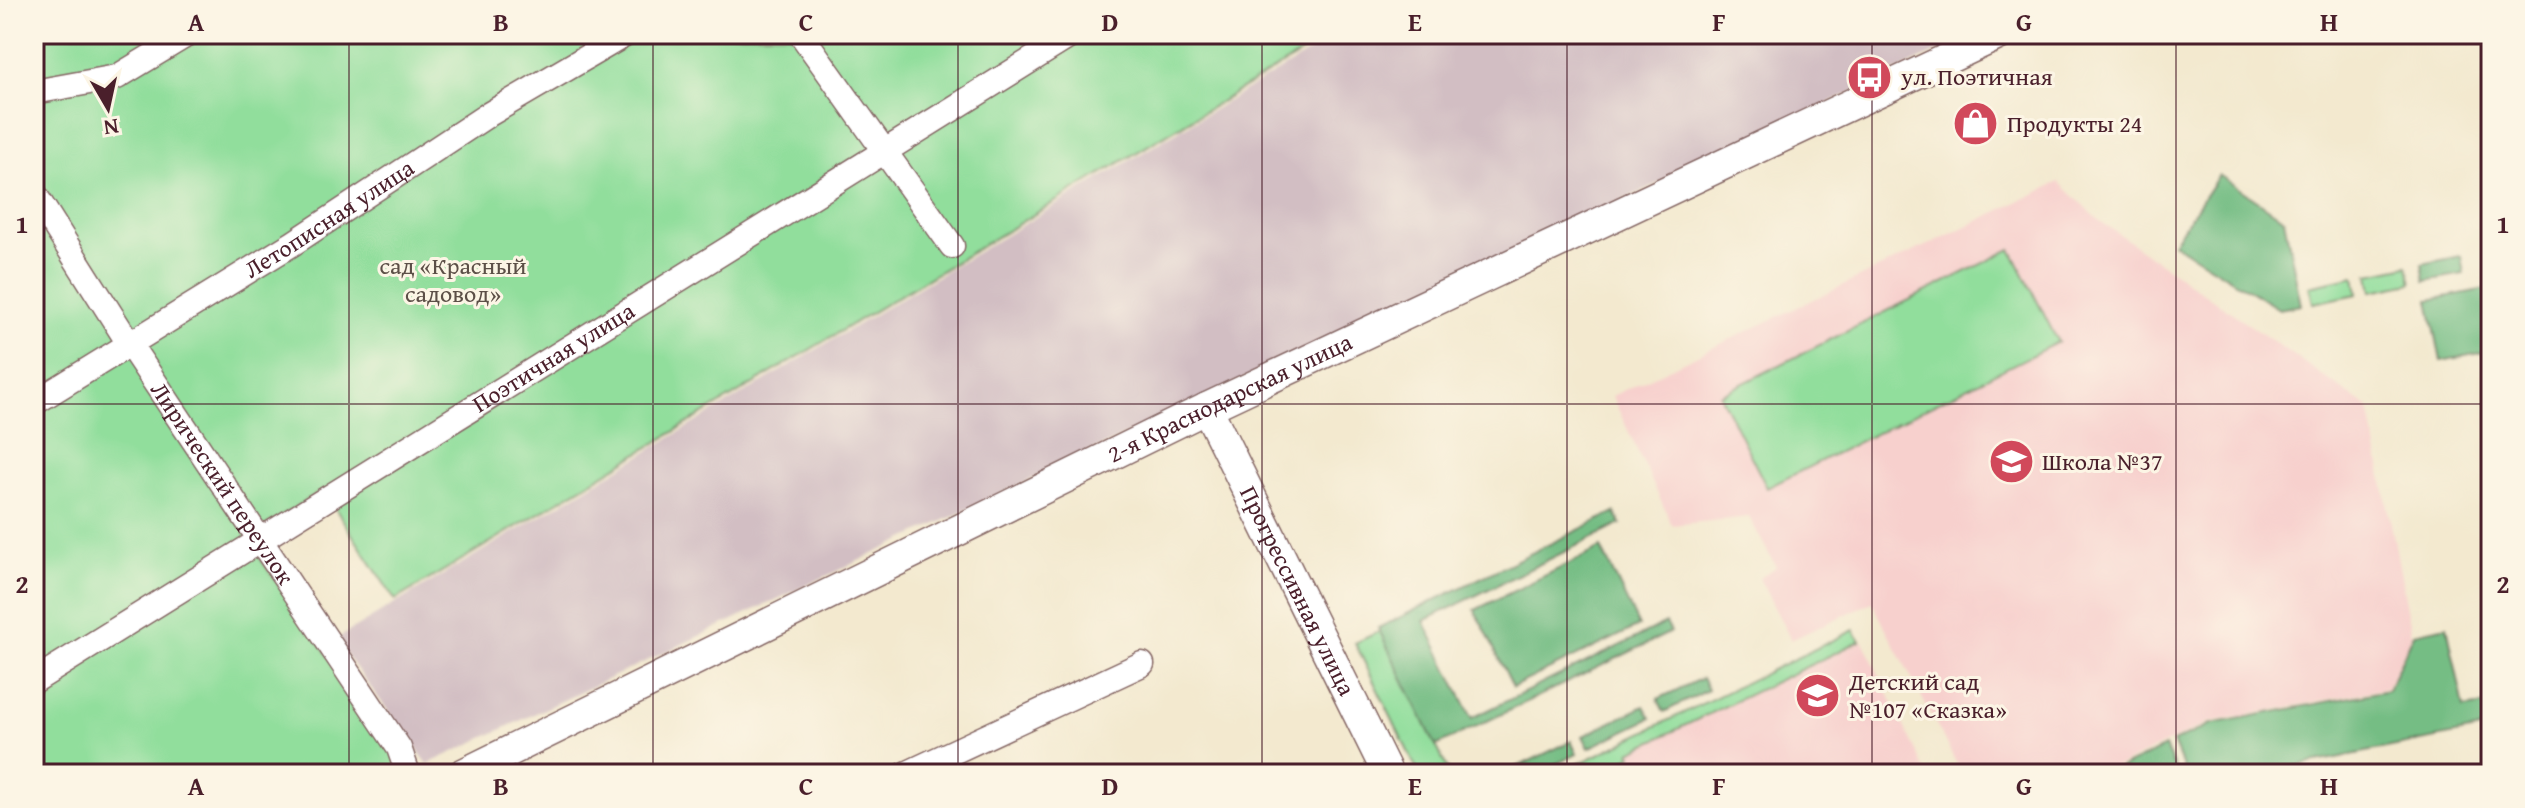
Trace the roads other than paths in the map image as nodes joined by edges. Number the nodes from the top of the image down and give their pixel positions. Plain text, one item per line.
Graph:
1 (188, 34) edge
2 (626, 34) edge
3 (801, 34) edge
4 (1073, 34) edge
5 (2000, 34) edge
6 (1967, 41) edge
7 (34, 92) edge
8 (884, 150) junction
9 (34, 193) edge
10 (952, 246) dead end
11 (130, 345) junction
12 (34, 403) edge
13 (1207, 408) junction
14 (261, 539) junction
15 (1142, 664) dead end
16 (34, 681) edge
17 (408, 774) edge
18 (463, 774) edge
19 (906, 774) edge
20 (1388, 774) edge

1 - 7 street
2 - 11 street, Летописная улица
3 - 8 street
4 - 8 street, Поэтичная улица
5 - 6 street, 2-я Краснодарская улица
6 - 13 street, 2-я Краснодарская улица
8 - 10 street
8 - 14 street, Поэтичная улица
9 - 11 street, Лирический переулок
11 - 12 street, Летописная улица
11 - 14 street, Лирический переулок
13 - 18 street, 2-я Краснодарская улица
13 - 20 street, Прогрессивная улица
14 - 16 street, Поэтичная улица
14 - 17 street, Лирический переулок
15 - 19 street

